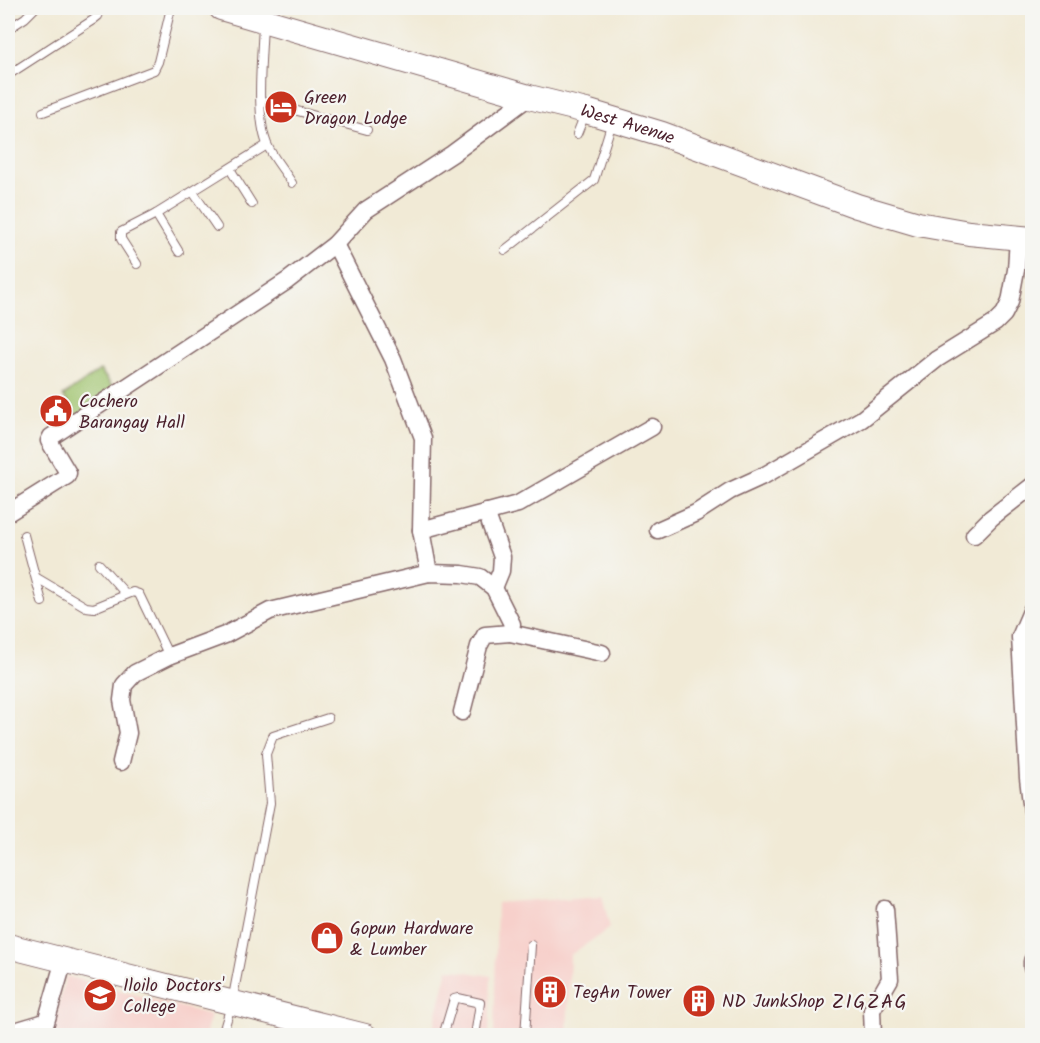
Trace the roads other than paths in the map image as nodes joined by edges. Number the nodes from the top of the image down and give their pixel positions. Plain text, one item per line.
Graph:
1 (35, 8) edge
2 (83, 8) edge
3 (171, 8) edge
4 (220, 8) edge
5 (100, 10) edge
6 (263, 20) junction
7 (8, 29) edge
8 (8, 75) edge
9 (529, 97) junction
10 (261, 101) junction
11 (586, 111) junction
12 (43, 112) dead end
13 (613, 119) junction
14 (367, 130) dead end
15 (577, 134) dead end
16 (267, 145) junction
17 (230, 169) junction
18 (292, 183) dead end
19 (194, 192) junction
20 (252, 204) dead end
21 (156, 214) junction
22 (217, 227) dead end
23 (1025, 239) edge
24 (335, 244) junction
25 (506, 250) dead end
26 (179, 252) dead end
27 (137, 264) dead end
28 (652, 427) dead end
29 (1032, 486) edge
30 (486, 512) junction
31 (8, 513) edge
32 (421, 530) junction
33 (658, 530) dead end
34 (24, 535) dead end
35 (974, 535) dead end
36 (99, 564) dead end
37 (429, 573) junction
38 (37, 578) junction
39 (494, 588) junction
40 (126, 594) junction
41 (42, 603) dead end
42 (1032, 609) edge
43 (510, 633) junction
44 (602, 653) dead end
45 (169, 656) junction
46 (462, 712) dead end
47 (328, 718) dead end
48 (121, 762) dead end
49 (1031, 791) edge
50 (1032, 812) edge
51 (885, 909) dead end
52 (531, 945) dead end
53 (8, 946) edge
54 (64, 960) junction
55 (1032, 961) edge
56 (1032, 968) edge
57 (232, 1002) junction
58 (44, 1029) edge
59 (8, 1033) edge
60 (351, 1034) edge
61 (222, 1035) edge
62 (445, 1035) edge
63 (475, 1035) edge
64 (525, 1035) edge
65 (873, 1035) edge

1 - 7 lane
2 - 5 lane
3 - 12 lane
4 - 6 main road, West Avenue
5 - 8 lane
6 - 9 main road, West Avenue
6 - 10 lane
9 - 11 main road, West Avenue
9 - 24 street
10 - 14 lane
10 - 16 lane
11 - 13 main road, West Avenue
11 - 15 lane
13 - 23 main road, West Avenue
13 - 25 lane
16 - 17 lane
16 - 18 lane
17 - 19 lane
17 - 20 lane
19 - 21 lane
19 - 22 lane
21 - 26 lane
21 - 27 lane
23 - 33 street
24 - 31 street
24 - 32 street
28 - 30 street
29 - 35 street
30 - 32 street
30 - 39 street
32 - 37 street
34 - 38 lane
36 - 40 lane
37 - 39 street
37 - 45 street
38 - 40 lane
38 - 41 lane
39 - 43 street
40 - 45 lane
42 - 49 street
43 - 44 street
43 - 46 street
45 - 48 street
47 - 57 lane
49 - 50 street
51 - 65 street
52 - 64 lane
53 - 54 main road
54 - 57 main road
54 - 58 street
55 - 56 street
57 - 60 main road
57 - 61 lane
58 - 59 street
62 - 63 lane

